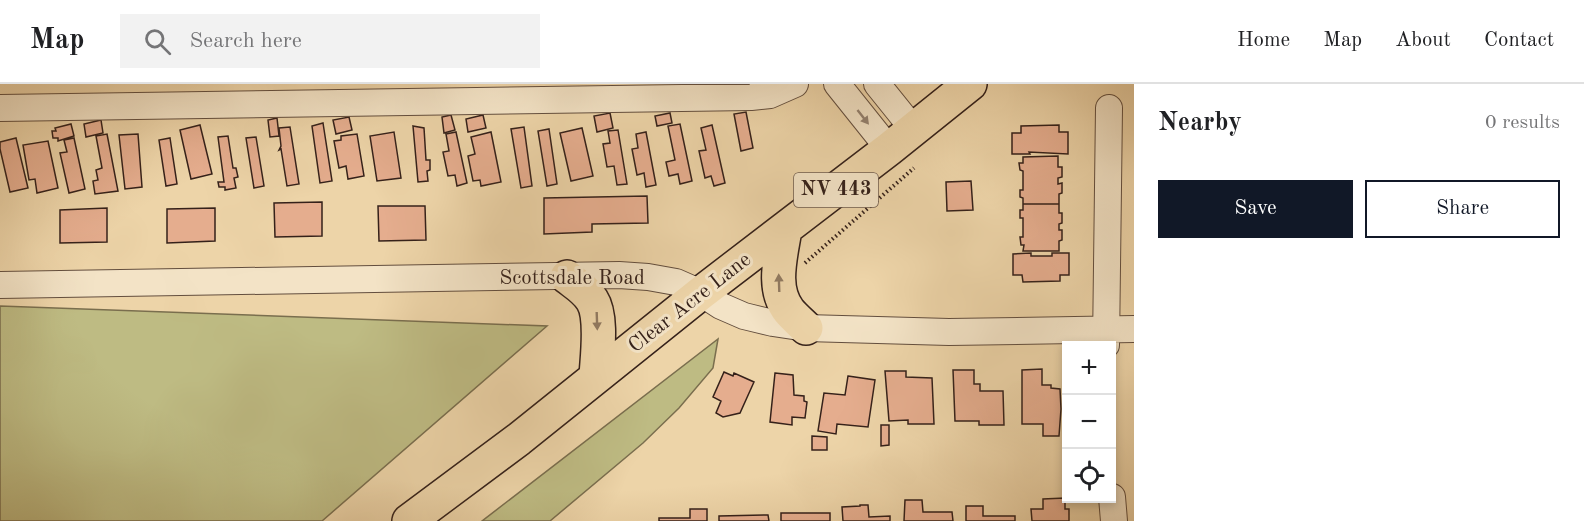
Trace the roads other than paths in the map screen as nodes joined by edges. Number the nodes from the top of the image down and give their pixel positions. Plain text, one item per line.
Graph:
1 (795, 84) edge
2 (837, 84) edge
3 (877, 84) edge
4 (970, 84) edge
5 (0, 108) edge
6 (1109, 108) dead end
7 (906, 149) junction
8 (785, 229) junction
9 (567, 276) junction
10 (0, 285) edge
11 (701, 293) junction
12 (806, 328) junction
13 (1134, 329) edge
14 (1106, 338) edge
15 (596, 377) junction
16 (1112, 503) edge
17 (409, 521) edge
18 (1114, 521) edge

1 - 5 street
2 -> 7 street
3 - 7 street
4 - 7 main road, Clear Acre Lane / NV 443
6 - 14 street
7 - 8 main road, Clear Acre Lane / NV 443
8 - 11 main road, Clear Acre Lane / NV 443
12 -> 8 main road
9 - 10 street, Scottsdale Road
9 - 11 street, Scottsdale Road
9 -> 15 main road
11 - 12 street, Scottsdale Road
11 - 15 main road, Clear Acre Lane / NV 443
12 - 14 street, Scottsdale Road
13 - 14 street, Scottsdale Road
15 - 17 main road, Clear Acre Lane / NV 443
16 - 18 street

